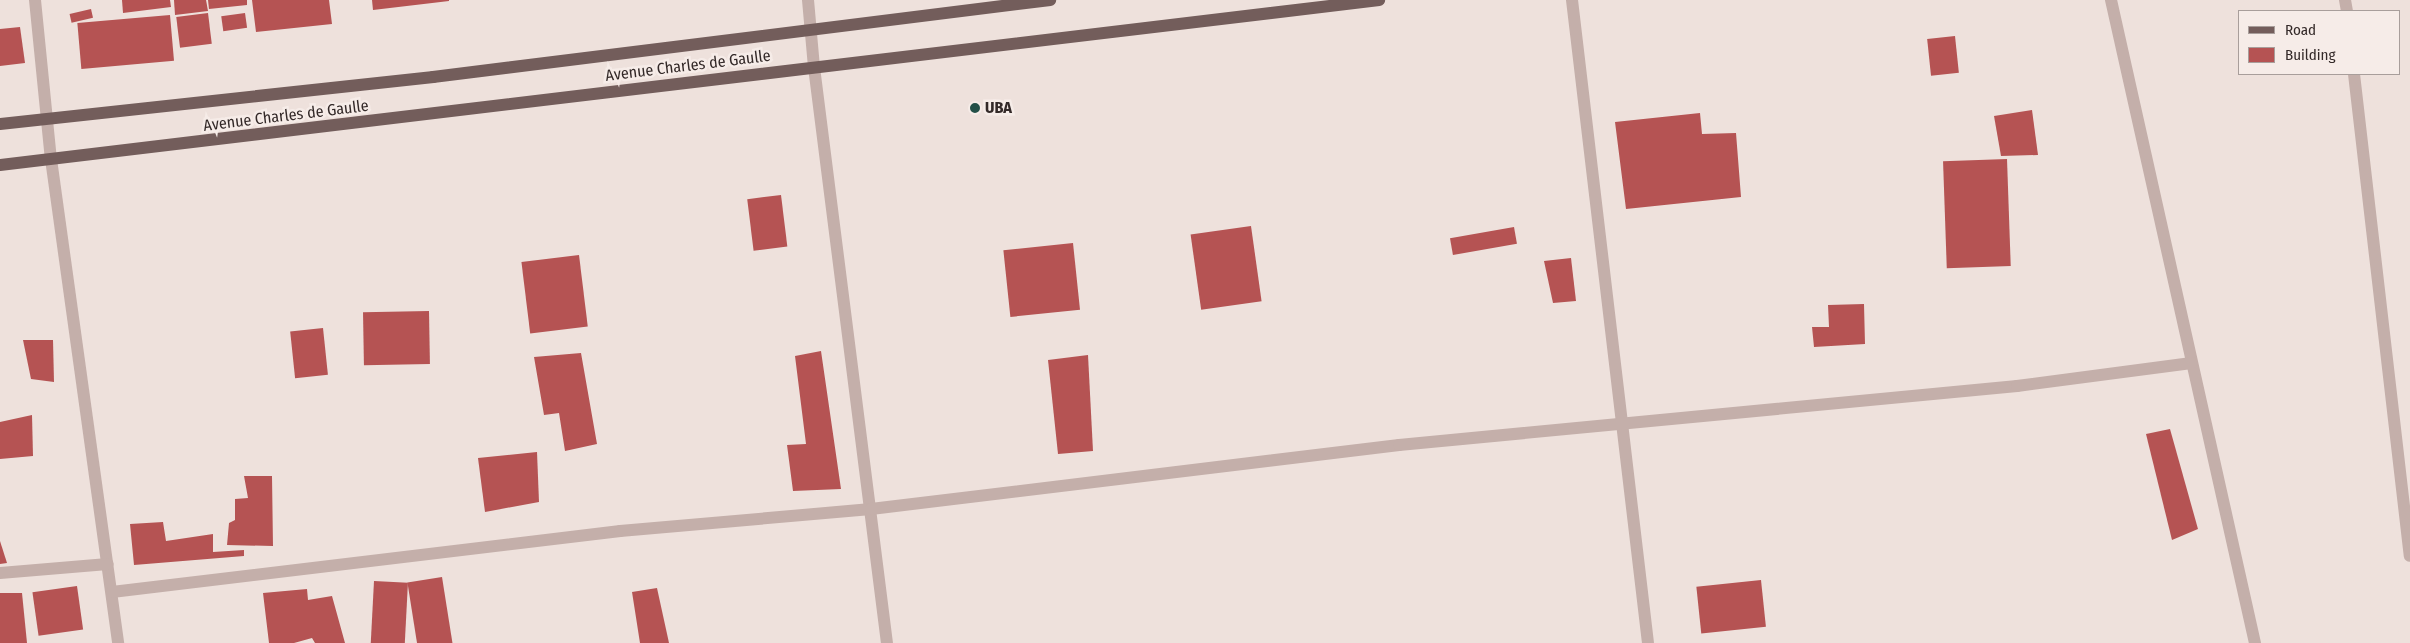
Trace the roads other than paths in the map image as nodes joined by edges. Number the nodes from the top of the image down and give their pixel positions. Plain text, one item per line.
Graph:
1 (35, 0) edge
2 (808, 0) edge
3 (1050, 0) edge
4 (1379, 0) edge
5 (1572, 0) edge
6 (2111, 0) edge
7 (811, 28) junction
8 (814, 67) junction
9 (2354, 75) edge
10 (47, 119) junction
11 (0, 124) edge
12 (51, 159) junction
13 (0, 165) edge
14 (2191, 363) junction
15 (1624, 424) junction
16 (871, 509) junction
17 (2410, 556) edge
18 (108, 564) junction
19 (0, 573) edge
20 (112, 592) junction
21 (118, 643) edge
22 (887, 643) edge
23 (1648, 643) edge
24 (2255, 643) edge

1 - 10 street
2 - 7 street
3 - 7 main road, Avenue Charles de Gaulle
4 - 8 main road, Avenue Charles de Gaulle
5 - 15 street
6 - 14 street
7 - 8 street
7 - 10 main road, Avenue Charles de Gaulle
8 - 12 main road, Avenue Charles de Gaulle
8 - 16 street
9 - 17 street
10 - 11 main road, Avenue Charles de Gaulle
10 - 12 street
12 - 13 main road, Avenue Charles de Gaulle
12 - 18 street
14 - 15 street
14 - 24 street
15 - 16 street
15 - 23 street
16 - 20 street
16 - 22 street
18 - 19 street
18 - 20 street
20 - 21 street

